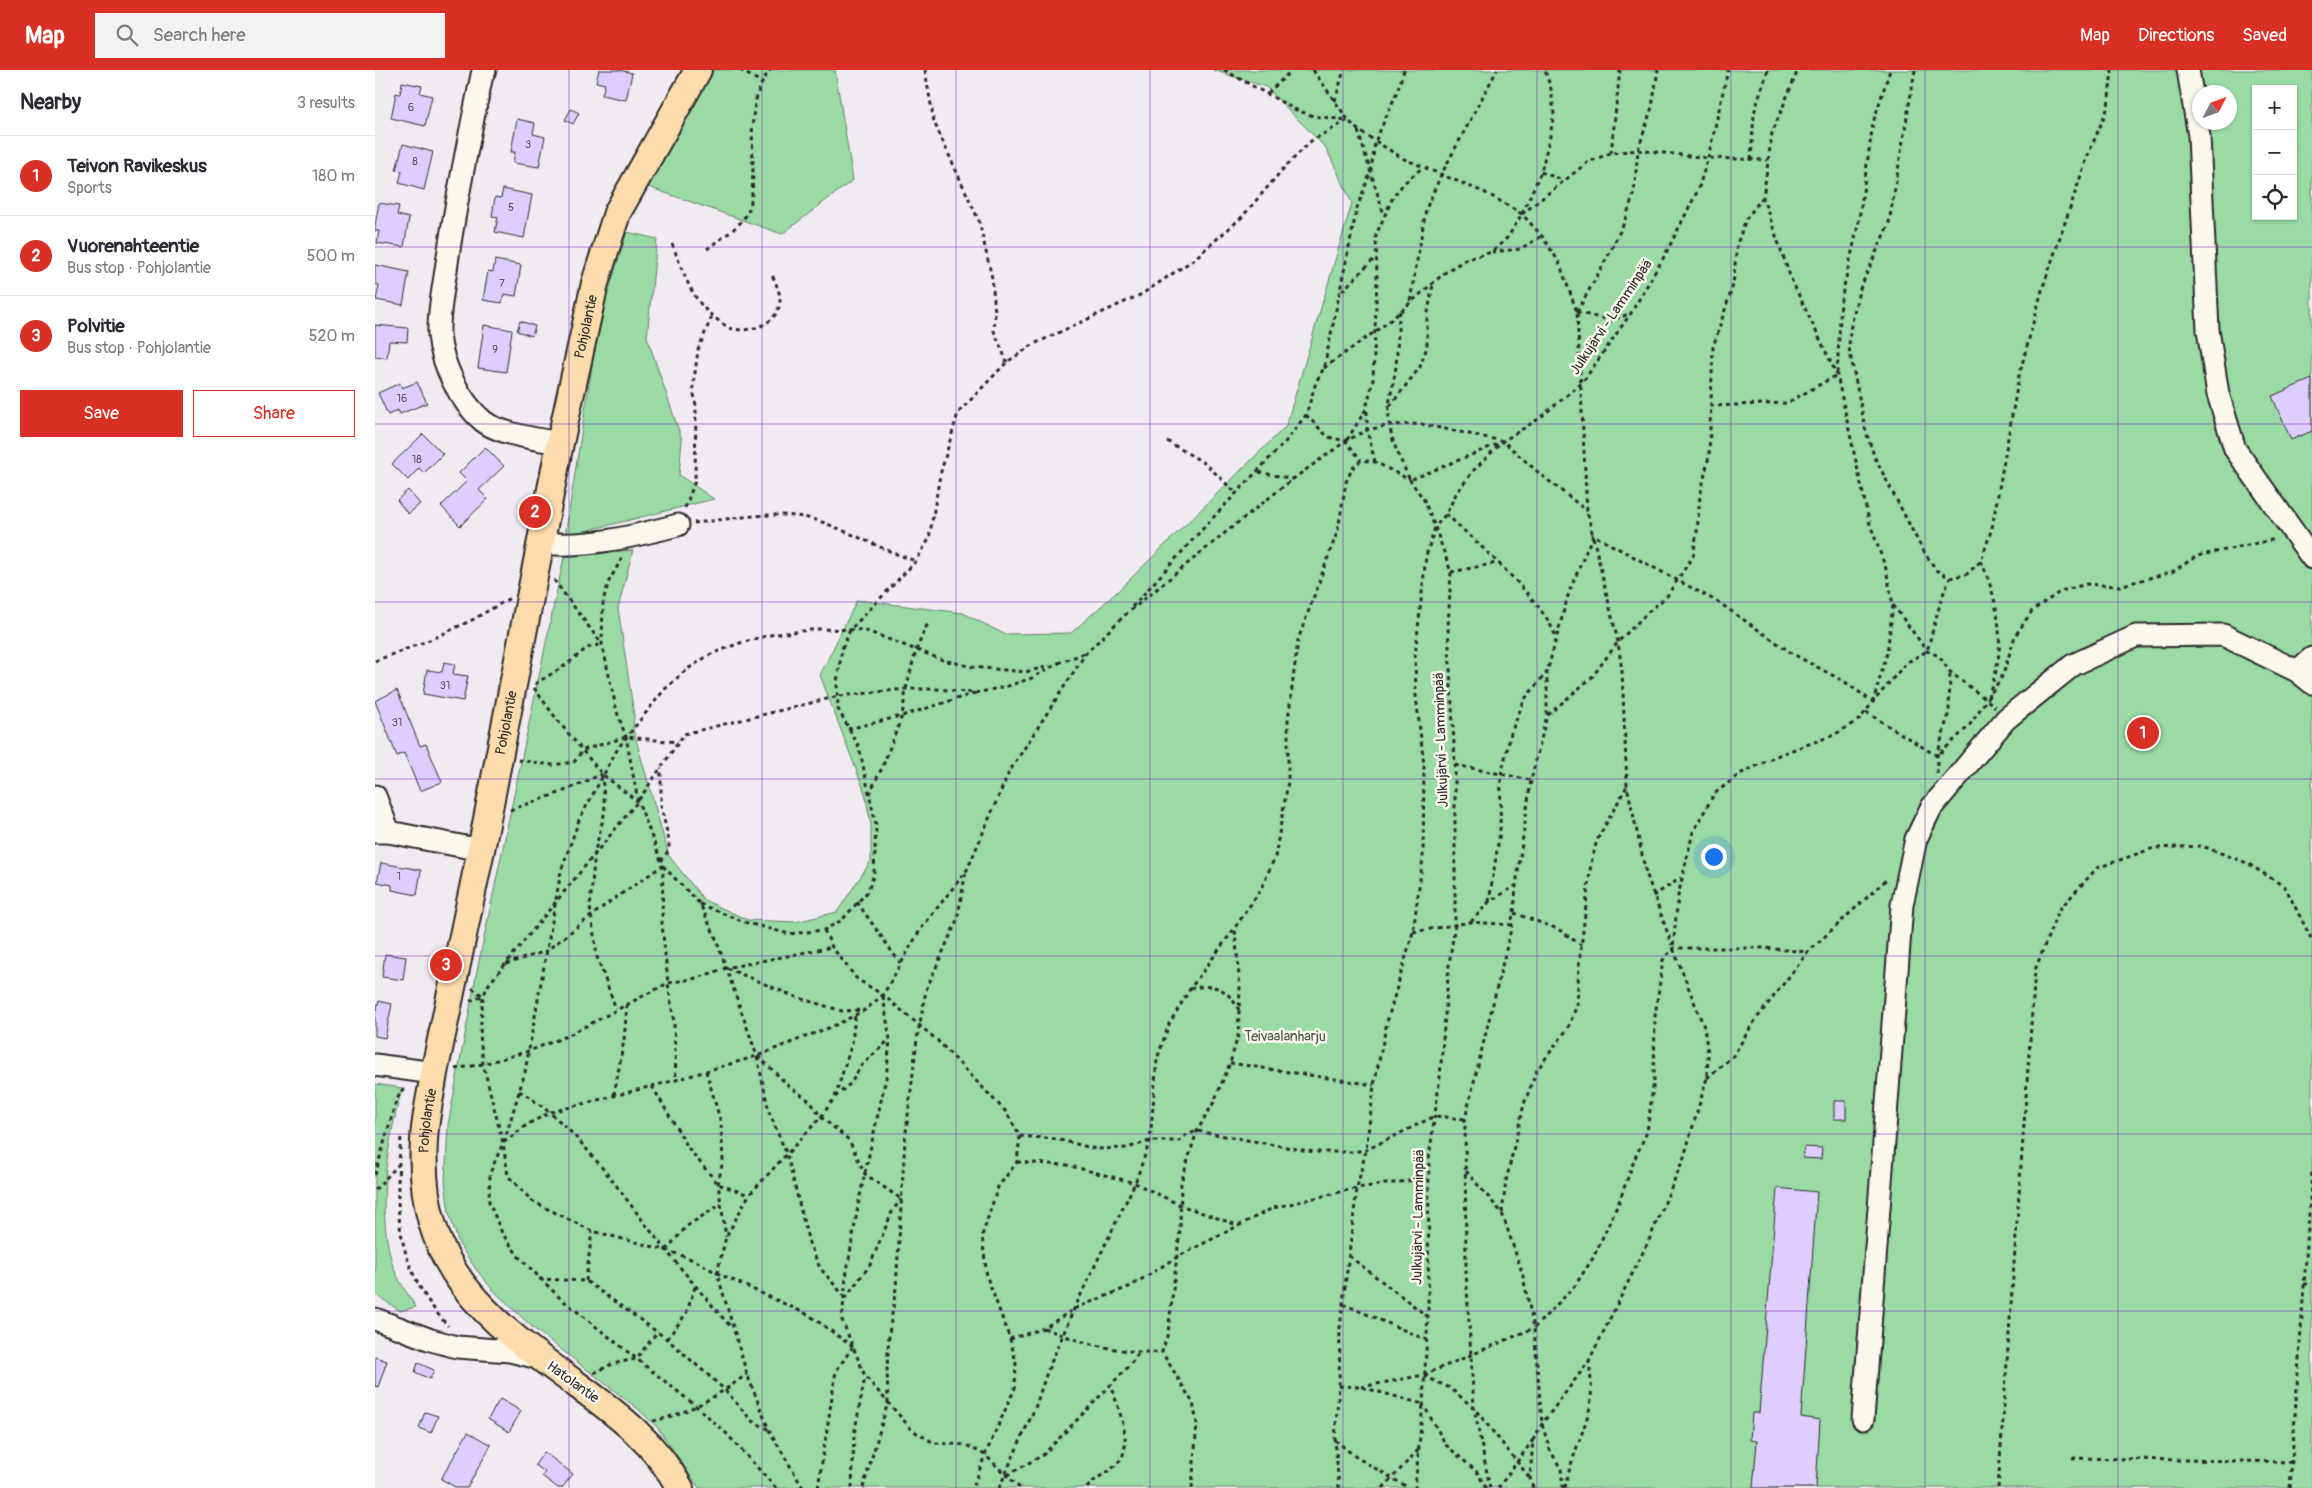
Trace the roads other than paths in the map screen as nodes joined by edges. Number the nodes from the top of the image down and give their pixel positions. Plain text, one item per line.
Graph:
1 (485, 70) edge
2 (698, 70) edge
3 (2187, 70) edge
4 (560, 442) junction
5 (678, 525) road end
6 (540, 553) junction
7 (2312, 558) edge
8 (2307, 671) edge
9 (375, 796) edge
10 (382, 832) edge
11 (481, 850) junction
12 (375, 1065) edge
13 (432, 1071) junction
14 (375, 1319) edge
15 (541, 1358) junction
16 (1863, 1419) dead end
17 (680, 1488) edge

1 - 4 street
2 - 4 main road, Pohjolantie
3 - 7 street
4 - 6 main road, Pohjolantie
5 - 6 street
6 - 11 main road, Pohjolantie
8 - 16 street
9 - 10 street
10 - 11 street
11 - 13 main road, Pohjolantie
12 - 13 street
13 - 15 main road, Pohjolantie
14 - 15 street, Hatolantie
15 - 17 main road, Hatolantie

